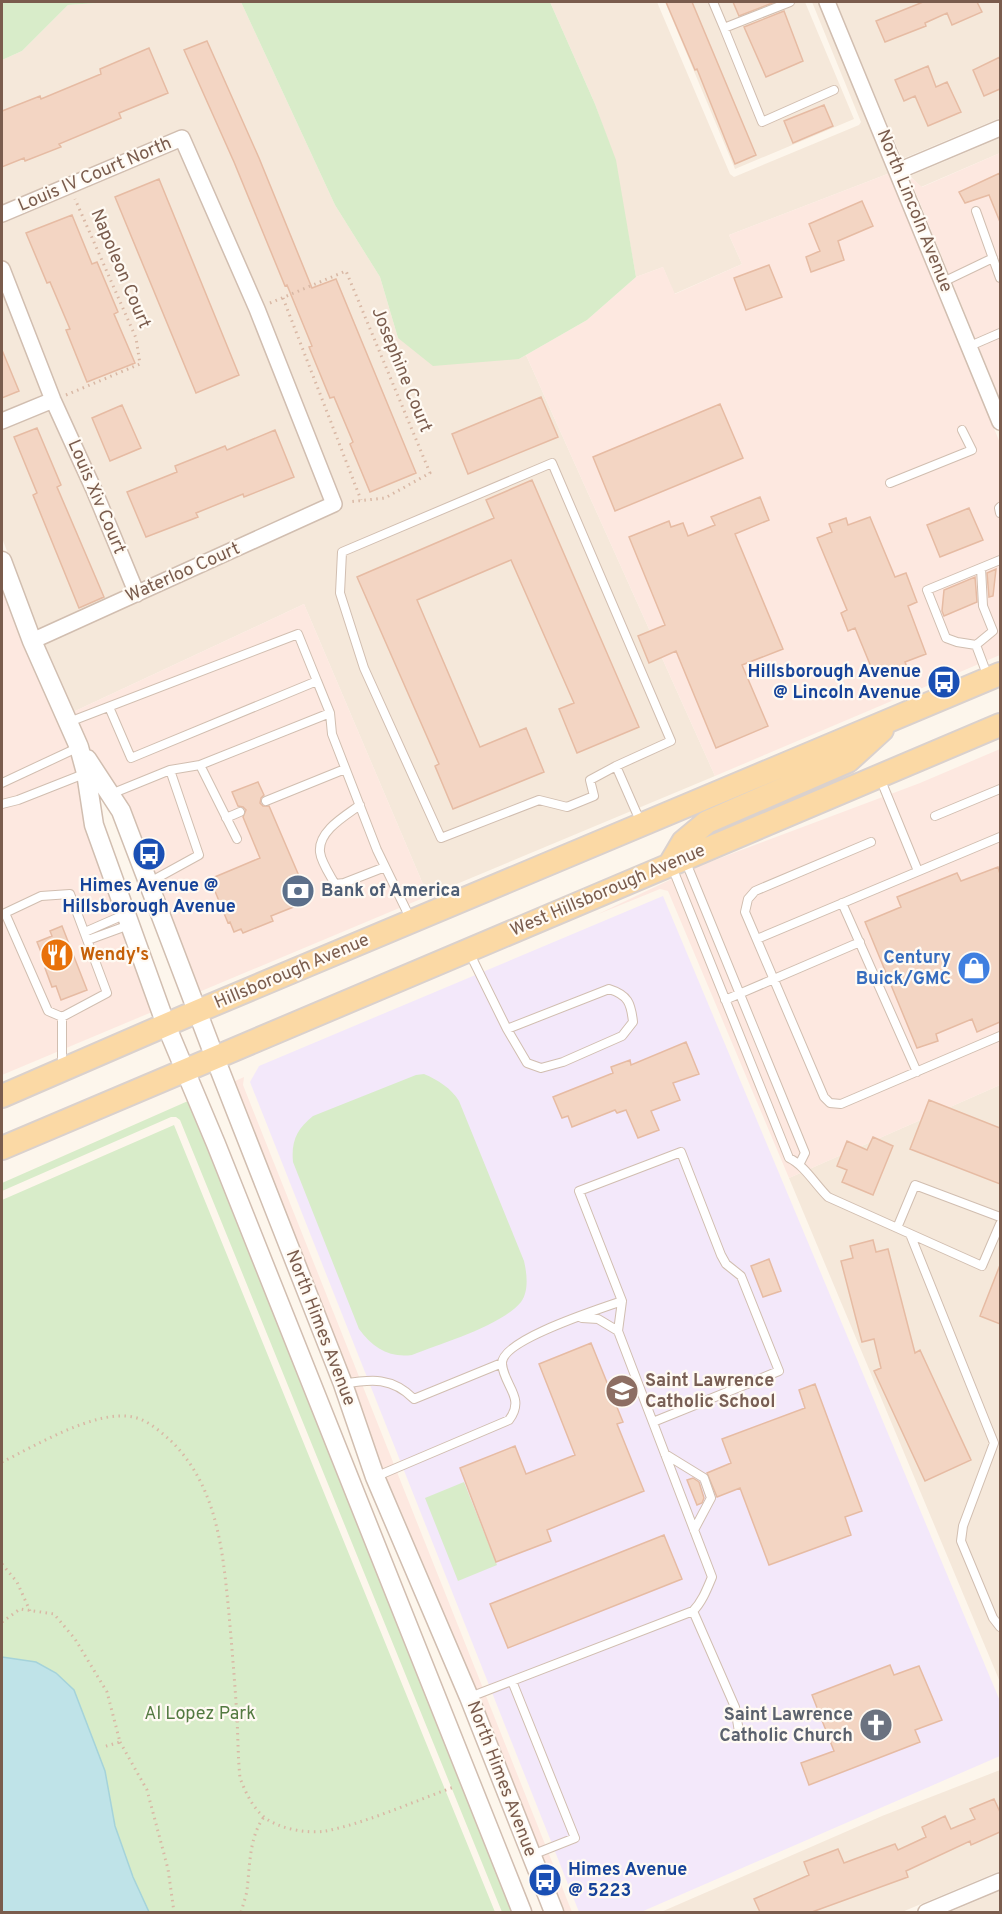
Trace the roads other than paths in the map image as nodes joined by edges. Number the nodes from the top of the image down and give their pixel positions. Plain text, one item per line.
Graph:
1 (713, 2) edge
2 (790, 2) edge
3 (827, 2) edge
4 (724, 28) junction
5 (834, 90) dead end
6 (1000, 128) edge
7 (898, 171) junction
8 (976, 211) dead end
9 (2, 214) edge
10 (993, 258) junction
11 (2, 269) edge
12 (1000, 278) edge
13 (943, 282) junction
14 (1000, 333) edge
15 (970, 346) junction
16 (53, 400) junction
17 (997, 401) edge
18 (2, 421) edge
19 (1000, 422) edge
20 (962, 430) dead end
21 (890, 483) dead end
22 (334, 504) joint
23 (1000, 507) edge
24 (1000, 513) edge
25 (1000, 560) edge
26 (2, 561) edge
27 (981, 568) junction
28 (136, 594) junction
29 (32, 641) junction
30 (976, 645) junction
31 (994, 677) edge
32 (317, 681) junction
33 (109, 707) junction
34 (330, 713) junction
35 (894, 718) junction
36 (69, 722) junction
37 (1000, 725) edge
38 (79, 747) junction
39 (200, 765) junction
40 (616, 766) junction
41 (345, 769) junction
42 (170, 770) junction
43 (879, 776) junction
44 (89, 778) junction
45 (2, 783) edge
46 (1000, 789) edge
47 (109, 794) junction
48 (266, 801) dead end
49 (2, 804) edge
50 (360, 805) junction
51 (240, 812) dead end
52 (935, 816) dead end
53 (226, 818) junction
54 (642, 825) junction
55 (1000, 837) edge
56 (237, 839) dead end
57 (871, 842) dead end
58 (677, 861) junction
59 (385, 867) junction
60 (918, 871) junction
61 (148, 883) junction
62 (842, 903) junction
63 (128, 920) junction
64 (411, 921) junction
65 (85, 932) junction
66 (757, 939) junction
67 (88, 940) junction
68 (860, 942) junction
69 (468, 950) junction
70 (774, 980) junction
71 (740, 994) junction
72 (725, 1000) junction
73 (198, 1011) junction
74 (62, 1017) junction
75 (166, 1025) junction
76 (507, 1029) junction
77 (1000, 1036) edge
78 (215, 1058) junction
79 (62, 1071) junction
80 (184, 1071) junction
81 (917, 1072) junction
82 (2, 1096) edge
83 (2, 1148) edge
84 (800, 1163) junction
85 (1000, 1217) edge
86 (1000, 1224) edge
87 (897, 1228) junction
88 (910, 1234) junction
89 (622, 1301) junction
90 (578, 1318) junction
91 (618, 1331) junction
92 (502, 1363) junction
93 (343, 1384) junction
94 (315, 1393) junction
95 (653, 1422) junction
96 (665, 1454) junction
97 (375, 1477) junction
98 (352, 1486) junction
99 (694, 1530) junction
100 (693, 1611) junction
101 (1000, 1627) edge
102 (512, 1681) junction
103 (469, 1697) junction
104 (441, 1709) junction
105 (739, 1732) dead end
106 (531, 1855) junction
107 (504, 1866) junction
108 (1000, 1881) edge
109 (522, 1912) edge
110 (554, 1912) edge
111 (926, 1912) edge

1 - 4 lane
2 - 4 lane
3 - 7 street, North Lincoln Avenue
4 - 5 lane
6 - 7 street
7 - 13 street, North Lincoln Avenue
8 - 10 lane
9 - 22 street, Louis IV Court North
10 - 12 lane
10 - 13 lane
11 - 16 street, Louis Xiv Court
13 - 15 street, North Lincoln Avenue
14 - 15 lane
15 - 17 street, North Lincoln Avenue
16 - 18 street
16 - 28 street, Louis Xiv Court
17 - 19 street, North Lincoln Avenue
20 - 21 lane
22 - 28 street, Waterloo Court
23 - 24 lane
25 - 27 lane
26 - 29 street, North Himes Avenue
27 - 30 lane
27 - 30 lane
28 - 29 street, Waterloo Court
29 - 36 street, North Himes Avenue
30 - 31 lane
31 - 35 main road
32 - 33 lane
32 - 33 lane
32 - 34 lane
33 - 36 lane
34 - 39 lane
34 - 41 lane
35 - 54 main road
35 - 58 main road
36 - 38 street, North Himes Avenue
37 - 43 main road, West Hillsborough Avenue
38 - 44 street, North Himes Avenue
38 - 45 lane
39 - 42 lane
39 - 53 lane
40 - 40 lane
40 - 54 lane
41 - 48 lane
41 - 50 lane
42 - 47 lane
42 - 61 lane
43 - 58 main road, West Hillsborough Avenue
43 - 60 lane
44 - 47 street, North Himes Avenue
44 - 49 lane
44 - 63 street, North Himes Avenue
46 - 52 lane
47 - 61 street, North Himes Avenue
50 - 59 lane
50 - 59 lane
51 - 53 lane
53 - 56 lane
54 - 64 main road, Hillsborough Avenue
55 - 60 lane
57 - 66 lane
58 - 69 main road, West Hillsborough Avenue
58 - 71 lane
58 - 72 lane
59 - 64 lane
60 - 62 lane
61 - 73 street, North Himes Avenue
62 - 66 lane
62 - 68 lane
63 - 65 lane
63 - 67 lane
63 - 75 street, North Himes Avenue
64 - 73 main road, Hillsborough Avenue
65 - 67 lane
65 - 74 lane
66 - 70 lane
67 - 74 lane
68 - 70 lane
68 - 81 lane
69 - 76 lane
69 - 78 main road, West Hillsborough Avenue
70 - 71 lane
70 - 81 lane
71 - 72 lane
71 - 84 lane
72 - 84 lane
73 - 75 main road, Hillsborough Avenue
73 - 78 street, North Himes Avenue
74 - 79 lane
75 - 79 main road, Hillsborough Avenue
75 - 80 street, North Himes Avenue
76 - 76 lane
77 - 81 lane
78 - 80 main road
78 - 93 street, North Himes Avenue
79 - 82 main road, Hillsborough Avenue
80 - 83 main road
80 - 94 street, North Himes Avenue
84 - 87 lane
85 - 87 lane
86 - 88 lane
87 - 88 lane
88 - 101 lane
89 - 90 lane
89 - 91 lane
89 - 95 lane
90 - 91 lane
90 - 92 lane
91 - 95 lane
92 - 93 lane
92 - 97 lane
93 - 94 street
93 - 97 street, North Himes Avenue
94 - 98 street, North Himes Avenue
95 - 96 lane
96 - 99 lane
96 - 99 lane
97 - 98 street
97 - 103 street, North Himes Avenue
98 - 104 street, North Himes Avenue
99 - 100 lane
100 - 102 lane
100 - 105 lane
102 - 103 lane
102 - 106 lane
103 - 104 street
103 - 106 street, North Himes Avenue
104 - 107 street, North Himes Avenue
106 - 107 street
106 - 110 street, North Himes Avenue
107 - 109 street, North Himes Avenue
108 - 111 street

